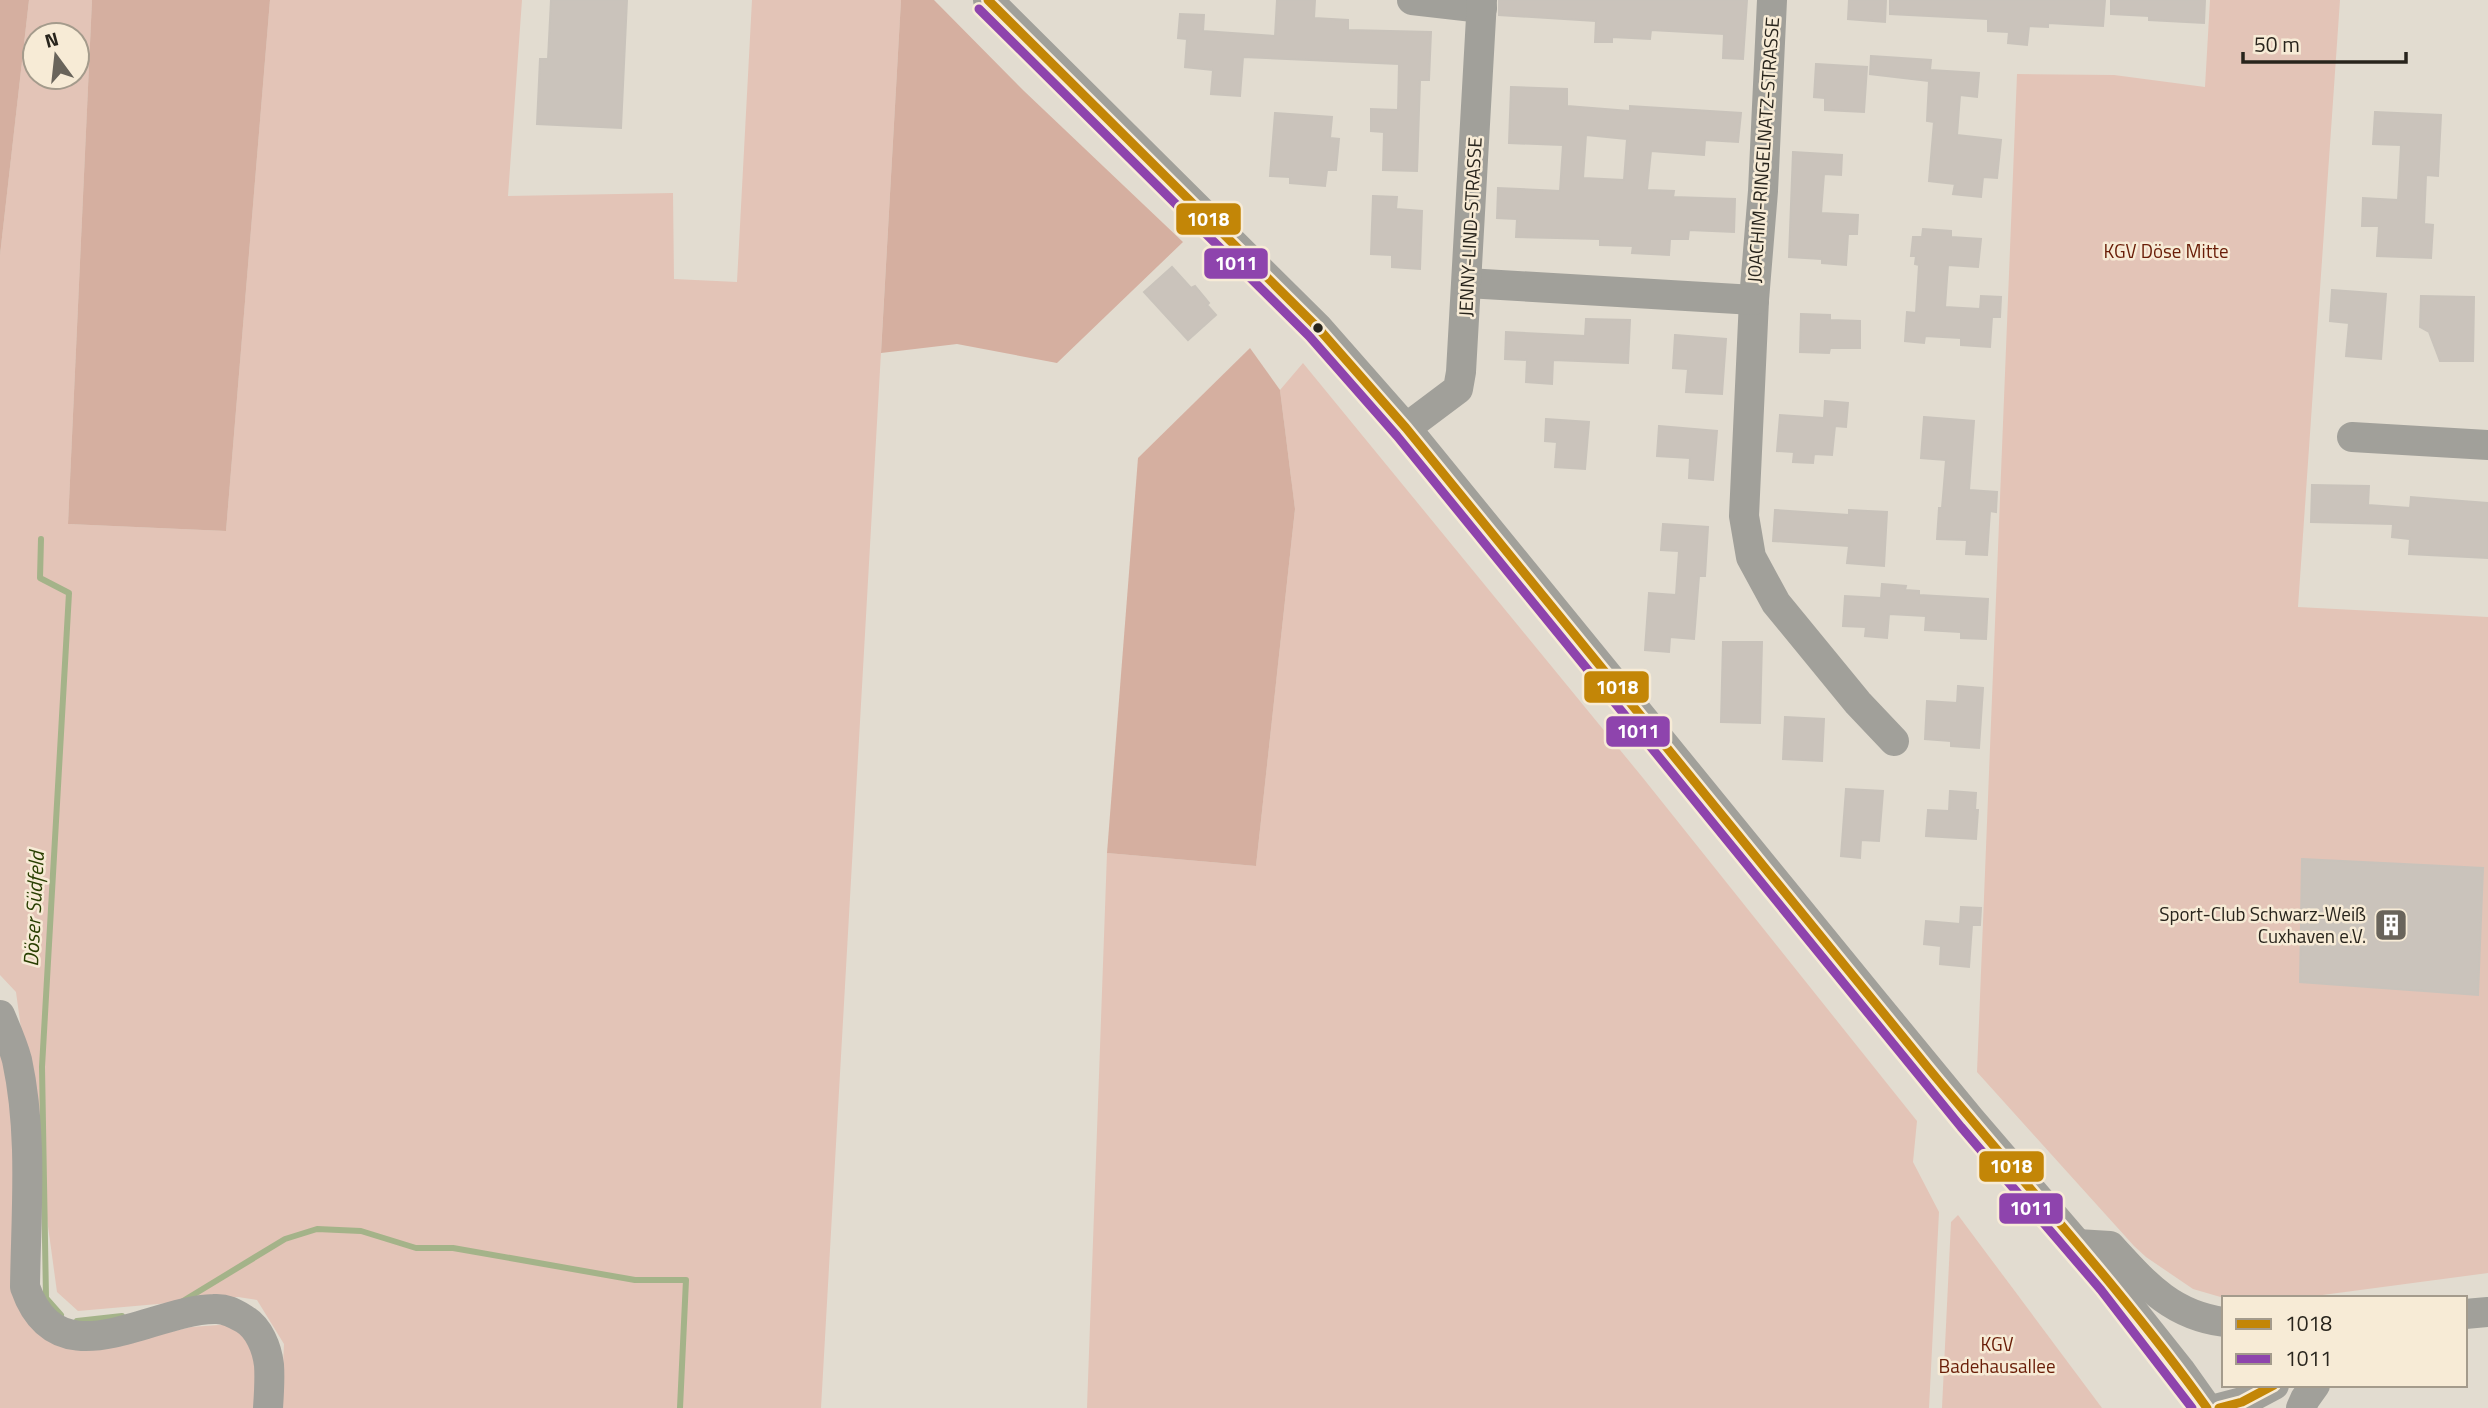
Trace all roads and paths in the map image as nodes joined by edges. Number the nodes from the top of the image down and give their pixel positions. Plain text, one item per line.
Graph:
1 (988, 0) edge
2 (1412, 0) edge
3 (1772, 0) edge
4 (1482, 4) edge
5 (1467, 283) junction
6 (1754, 300) junction
7 (1406, 428) junction
8 (2352, 437) dead end
9 (2488, 445) edge
10 (1894, 741) dead end
11 (0, 1015) edge
12 (2077, 1244) junction
13 (2488, 1312) edge
14 (2467, 1314) edge
15 (2222, 1322) edge
16 (2230, 1387) edge
17 (2270, 1387) edge
18 (2314, 1387) edge
19 (268, 1408) edge
20 (2208, 1408) edge
21 (2218, 1408) edge
22 (2301, 1408) edge

1 - 7 street
2 - 4 street
3 - 6 street, JOACHIM-RINGELNATZ-STRASSE
4 - 5 street, JENNY-LIND-STRASSE
5 - 6 street, JOACHIM-RINGELNATZ-STRASSE
5 - 7 street, JENNY-LIND-STRASSE
6 - 10 street, JOACHIM-RINGELNATZ-STRASSE
7 - 12 street
8 - 9 street
11 - 19 street
12 - 15 street
12 - 20 street
13 - 14 street
16 - 20 street
17 - 21 street
18 - 22 street

